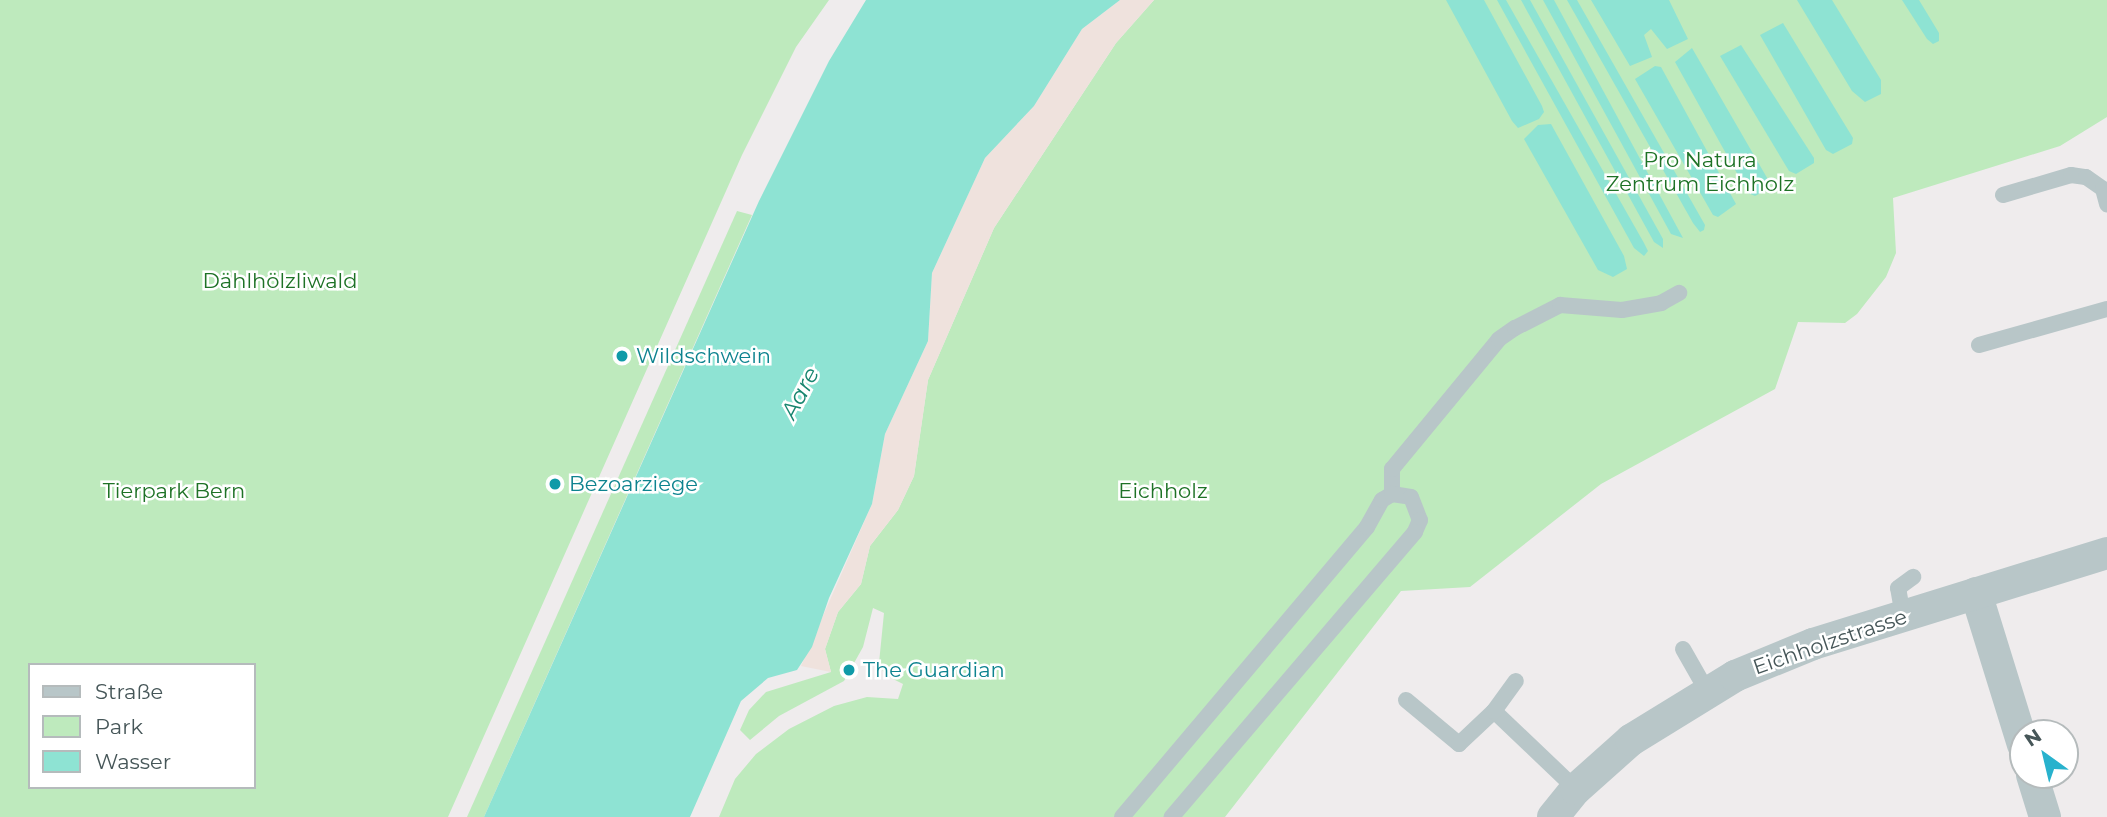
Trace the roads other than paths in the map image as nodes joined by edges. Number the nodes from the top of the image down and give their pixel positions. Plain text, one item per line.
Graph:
1 (2003, 195) dead end
2 (2107, 204) edge
3 (1679, 293) dead end
4 (2107, 309) edge
5 (1979, 345) dead end
6 (1392, 494) junction
7 (2107, 552) edge
8 (1913, 577) dead end
9 (1976, 593) junction
10 (1903, 616) junction
11 (1683, 649) dead end
12 (1516, 681) dead end
13 (1707, 691) junction
14 (1406, 700) dead end
15 (1494, 711) junction
16 (2015, 719) edge
17 (1576, 789) junction
18 (2036, 789) edge
19 (1122, 817) edge
20 (1172, 817) edge
21 (1553, 817) edge
22 (2045, 817) edge

1 - 2 lane
3 - 6 lane
4 - 5 lane
6 - 19 lane
6 - 20 lane
7 - 9 street, Eichholzstrasse
8 - 10 lane
9 - 10 street, Eichholzstrasse
9 - 16 street
10 - 13 street, Eichholzstrasse
11 - 13 lane
12 - 15 lane
13 - 17 street, Eichholzstrasse
14 - 15 lane
15 - 17 lane
17 - 21 street, Eichholzstrasse
18 - 22 street

